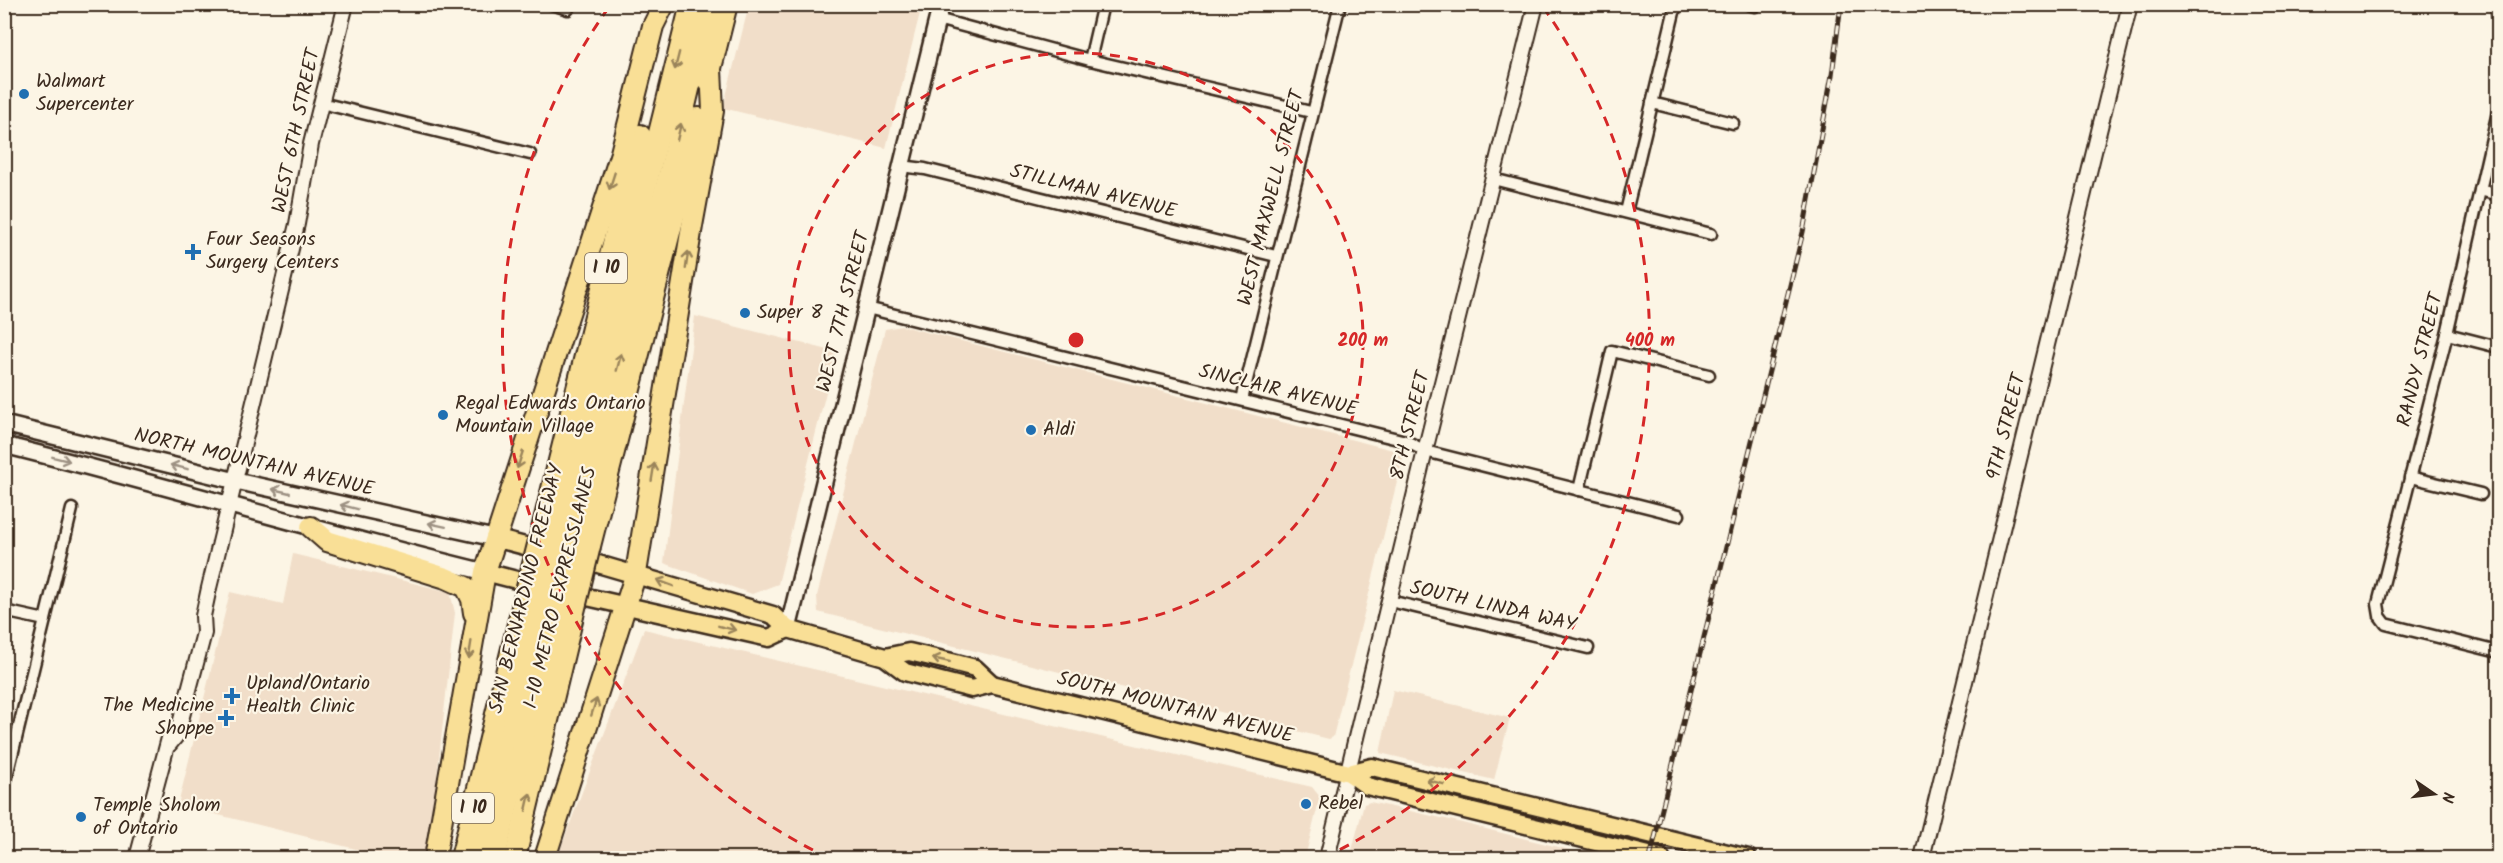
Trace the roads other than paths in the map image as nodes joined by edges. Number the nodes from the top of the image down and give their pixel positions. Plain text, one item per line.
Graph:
1 (346, 4) edge
2 (552, 4) edge
3 (664, 4) edge
4 (673, 4) edge
5 (691, 4) edge
6 (709, 4) edge
7 (727, 4) edge
8 (1103, 4) edge
9 (1340, 4) edge
10 (1536, 4) edge
11 (1676, 4) edge
12 (2130, 4) edge
13 (2496, 4) edge
14 (568, 9) dead end
15 (939, 12) edge
16 (2499, 16) edge
17 (1090, 60) junction
18 (711, 69) junction
19 (321, 103) junction
20 (1652, 103) junction
21 (1311, 112) junction
22 (2499, 112) edge
23 (1733, 123) dead end
24 (656, 144) junction
25 (530, 154) dead end
26 (901, 166) junction
27 (670, 170) junction
28 (1493, 179) junction
29 (2480, 190) junction
30 (2499, 195) edge
31 (1626, 212) junction
32 (616, 230) junction
33 (1712, 234) dead end
34 (1276, 256) junction
35 (656, 292) junction
36 (867, 308) junction
37 (2447, 334) junction
38 (2499, 347) edge
39 (1709, 375) dead end
40 (1242, 400) junction
41 (4, 424) edge
42 (4, 445) edge
43 (1425, 451) junction
44 (2410, 477) junction
45 (236, 481) junction
46 (1579, 490) junction
47 (2481, 494) dead end
48 (231, 503) junction
49 (72, 509) dead end
50 (1679, 516) dead end
51 (311, 527) junction
52 (494, 538) junction
53 (566, 539) junction
54 (484, 572) junction
55 (636, 573) junction
56 (1390, 601) junction
57 (626, 608) junction
58 (548, 610) junction
59 (4, 611) edge
60 (45, 620) junction
61 (475, 620) junction
62 (788, 629) junction
63 (1588, 648) dead end
64 (2499, 652) edge
65 (486, 758) junction
66 (1349, 773) junction
67 (4, 788) edge
68 (1494, 797) junction
69 (1433, 802) junction
70 (1496, 818) junction
71 (1622, 827) junction
72 (1656, 857) edge
73 (137, 858) edge
74 (435, 858) edge
75 (461, 858) edge
76 (468, 858) edge
77 (480, 858) edge
78 (495, 858) edge
79 (515, 858) edge
80 (544, 858) edge
81 (1328, 858) edge
82 (1748, 858) edge
83 (1922, 858) edge

1 - 19 street, WEST 6TH STREET
2 - 14 street
3 -> 52 highway
4 - 32 highway, SAN BERNARDINO FREEWAY / I 10
5 -> 24 highway, I-10 METRO EXPRESSLANES
27 -> 6 highway, I-10 METRO EXPRESSLANES
7 - 18 highway, SAN BERNARDINO FREEWAY / I 10
8 - 17 street
9 - 21 street, WEST MAXWELL STREET
10 - 28 street, 8TH STREET
11 - 20 street
12 - 83 street, 9TH STREET
13 - 16 street
15 - 17 street
15 - 26 main road, WEST 7TH STREET
17 - 21 street
18 - 35 highway, SAN BERNARDINO FREEWAY / I 10
55 -> 18 highway
19 - 25 street
19 - 45 street, WEST 6TH STREET
20 - 23 street
20 - 31 street
21 - 34 street, WEST MAXWELL STREET
22 - 29 street, RANDY STREET
24 - 32 highway
24 - 53 highway, I-10 METRO EXPRESSLANES
26 - 34 street, STILLMAN AVENUE
26 - 36 main road, WEST 7TH STREET
27 - 35 highway
53 -> 27 highway, I-10 METRO EXPRESSLANES
28 - 31 street
28 - 43 street, 8TH STREET
29 - 30 street
29 - 37 street, RANDY STREET
31 - 33 street
32 - 53 highway, SAN BERNARDINO FREEWAY / I 10
34 - 40 street, WEST MAXWELL STREET
35 - 53 highway, SAN BERNARDINO FREEWAY / I 10
36 - 40 street, SINCLAIR AVENUE
36 - 62 main road, WEST 7TH STREET
37 - 38 street
37 - 44 street, RANDY STREET
39 - 46 street
40 - 43 street, SINCLAIR AVENUE
45 -> 41 main road, NORTH MOUNTAIN AVENUE
42 -> 48 main road, NORTH MOUNTAIN AVENUE
43 - 46 street, SINCLAIR AVENUE
43 - 56 street, 8TH STREET
44 - 47 street
44 - 64 street, RANDY STREET
45 - 48 street, WEST 6TH STREET
52 -> 45 main road, NORTH MOUNTAIN AVENUE
46 - 50 street, SINCLAIR AVENUE
48 - 51 main road, NORTH MOUNTAIN AVENUE
48 - 73 street, WEST 6TH STREET
49 - 60 street
51 - 54 main road, NORTH MOUNTAIN AVENUE
51 - 61 highway
52 - 54 highway
52 - 55 main road, SOUTH MOUNTAIN AVENUE
53 - 58 highway, SAN BERNARDINO FREEWAY / I 10, bridge
53 - 58 highway, SAN BERNARDINO FREEWAY / I 10, bridge
54 - 57 main road
54 - 61 highway
55 - 57 highway
62 -> 55 main road, SOUTH MOUNTAIN AVENUE
56 - 63 street, SOUTH LINDA WAY
56 - 66 street, 8TH STREET
57 -> 62 main road
80 -> 57 highway
58 - 65 highway, SAN BERNARDINO FREEWAY / I 10
58 - 77 highway, I-10 METRO EXPRESSLANES
58 - 78 highway, I-10 METRO EXPRESSLANES
79 -> 58 highway, SAN BERNARDINO FREEWAY / I 10
59 - 60 street
60 - 67 street
61 -> 74 highway
62 - 66 main road, SOUTH MOUNTAIN AVENUE
65 - 75 highway, SAN BERNARDINO FREEWAY / I 10
65 - 76 highway
68 -> 66 main road, SOUTH MOUNTAIN AVENUE
66 - 69 main road, SOUTH MOUNTAIN AVENUE
66 - 81 street, 8TH STREET
68 - 69 main road
68 - 71 main road, SOUTH MOUNTAIN AVENUE
69 - 70 main road, SOUTH MOUNTAIN AVENUE
70 - 71 main road
70 - 72 main road, SOUTH MOUNTAIN AVENUE
71 - 82 main road, SOUTH MOUNTAIN AVENUE

